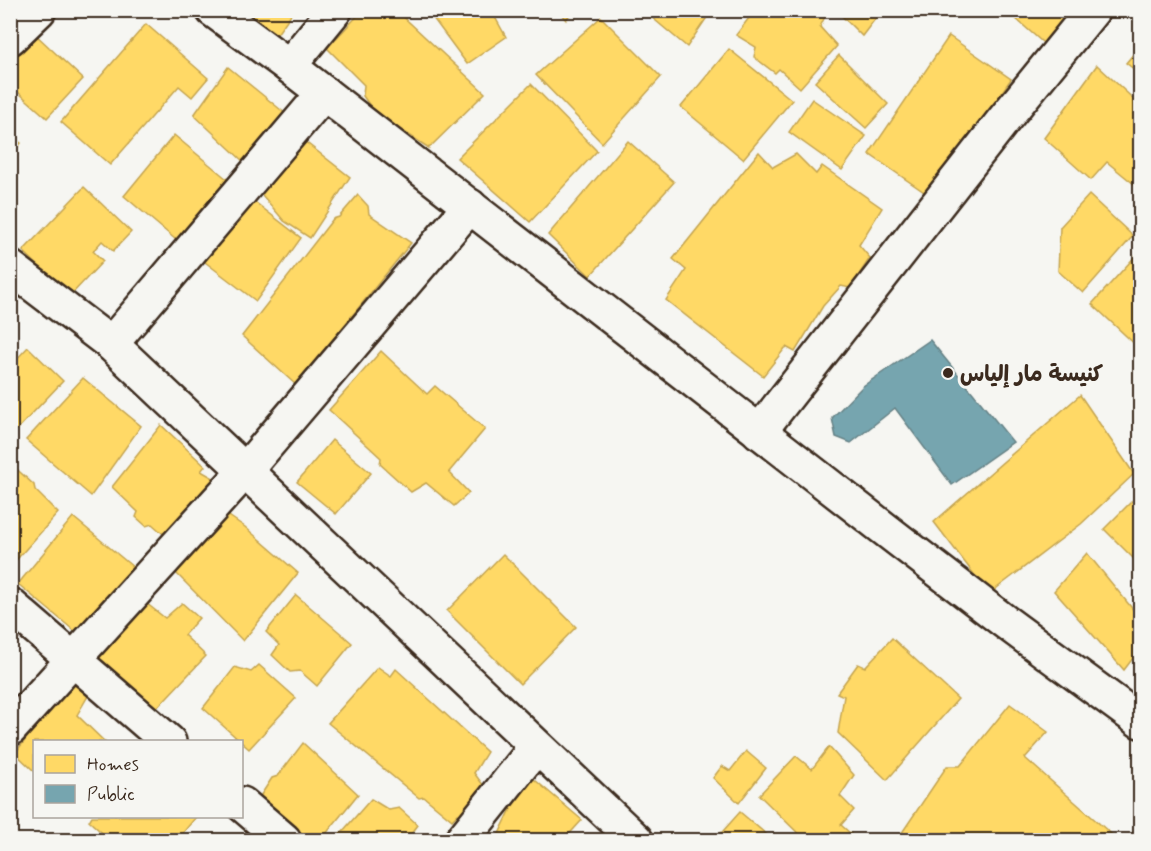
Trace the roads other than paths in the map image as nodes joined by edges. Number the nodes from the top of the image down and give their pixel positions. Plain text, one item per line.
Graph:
1 (39, 10) edge
2 (213, 10) edge
3 (335, 10) edge
4 (1093, 10) edge
5 (10, 38) edge
6 (289, 66) junction
7 (324, 93) junction
8 (470, 206) junction
9 (10, 267) edge
10 (111, 344) junction
11 (759, 432) junction
12 (244, 471) junction
13 (10, 605) edge
14 (74, 659) junction
15 (1140, 721) edge
16 (10, 729) edge
17 (168, 740) edge
18 (536, 747) junction
19 (243, 805) edge
20 (284, 840) edge
21 (462, 840) edge
22 (636, 840) edge

1 - 5 street
2 - 6 street
3 - 6 street
4 - 11 street
6 - 7 street
7 - 8 street
7 - 10 street
8 - 11 street
8 - 12 street
9 - 10 street
10 - 12 street
11 - 15 street
12 - 14 street
12 - 18 street
13 - 14 street
14 - 16 street
14 - 17 street
18 - 21 street
18 - 22 street
19 - 20 street

